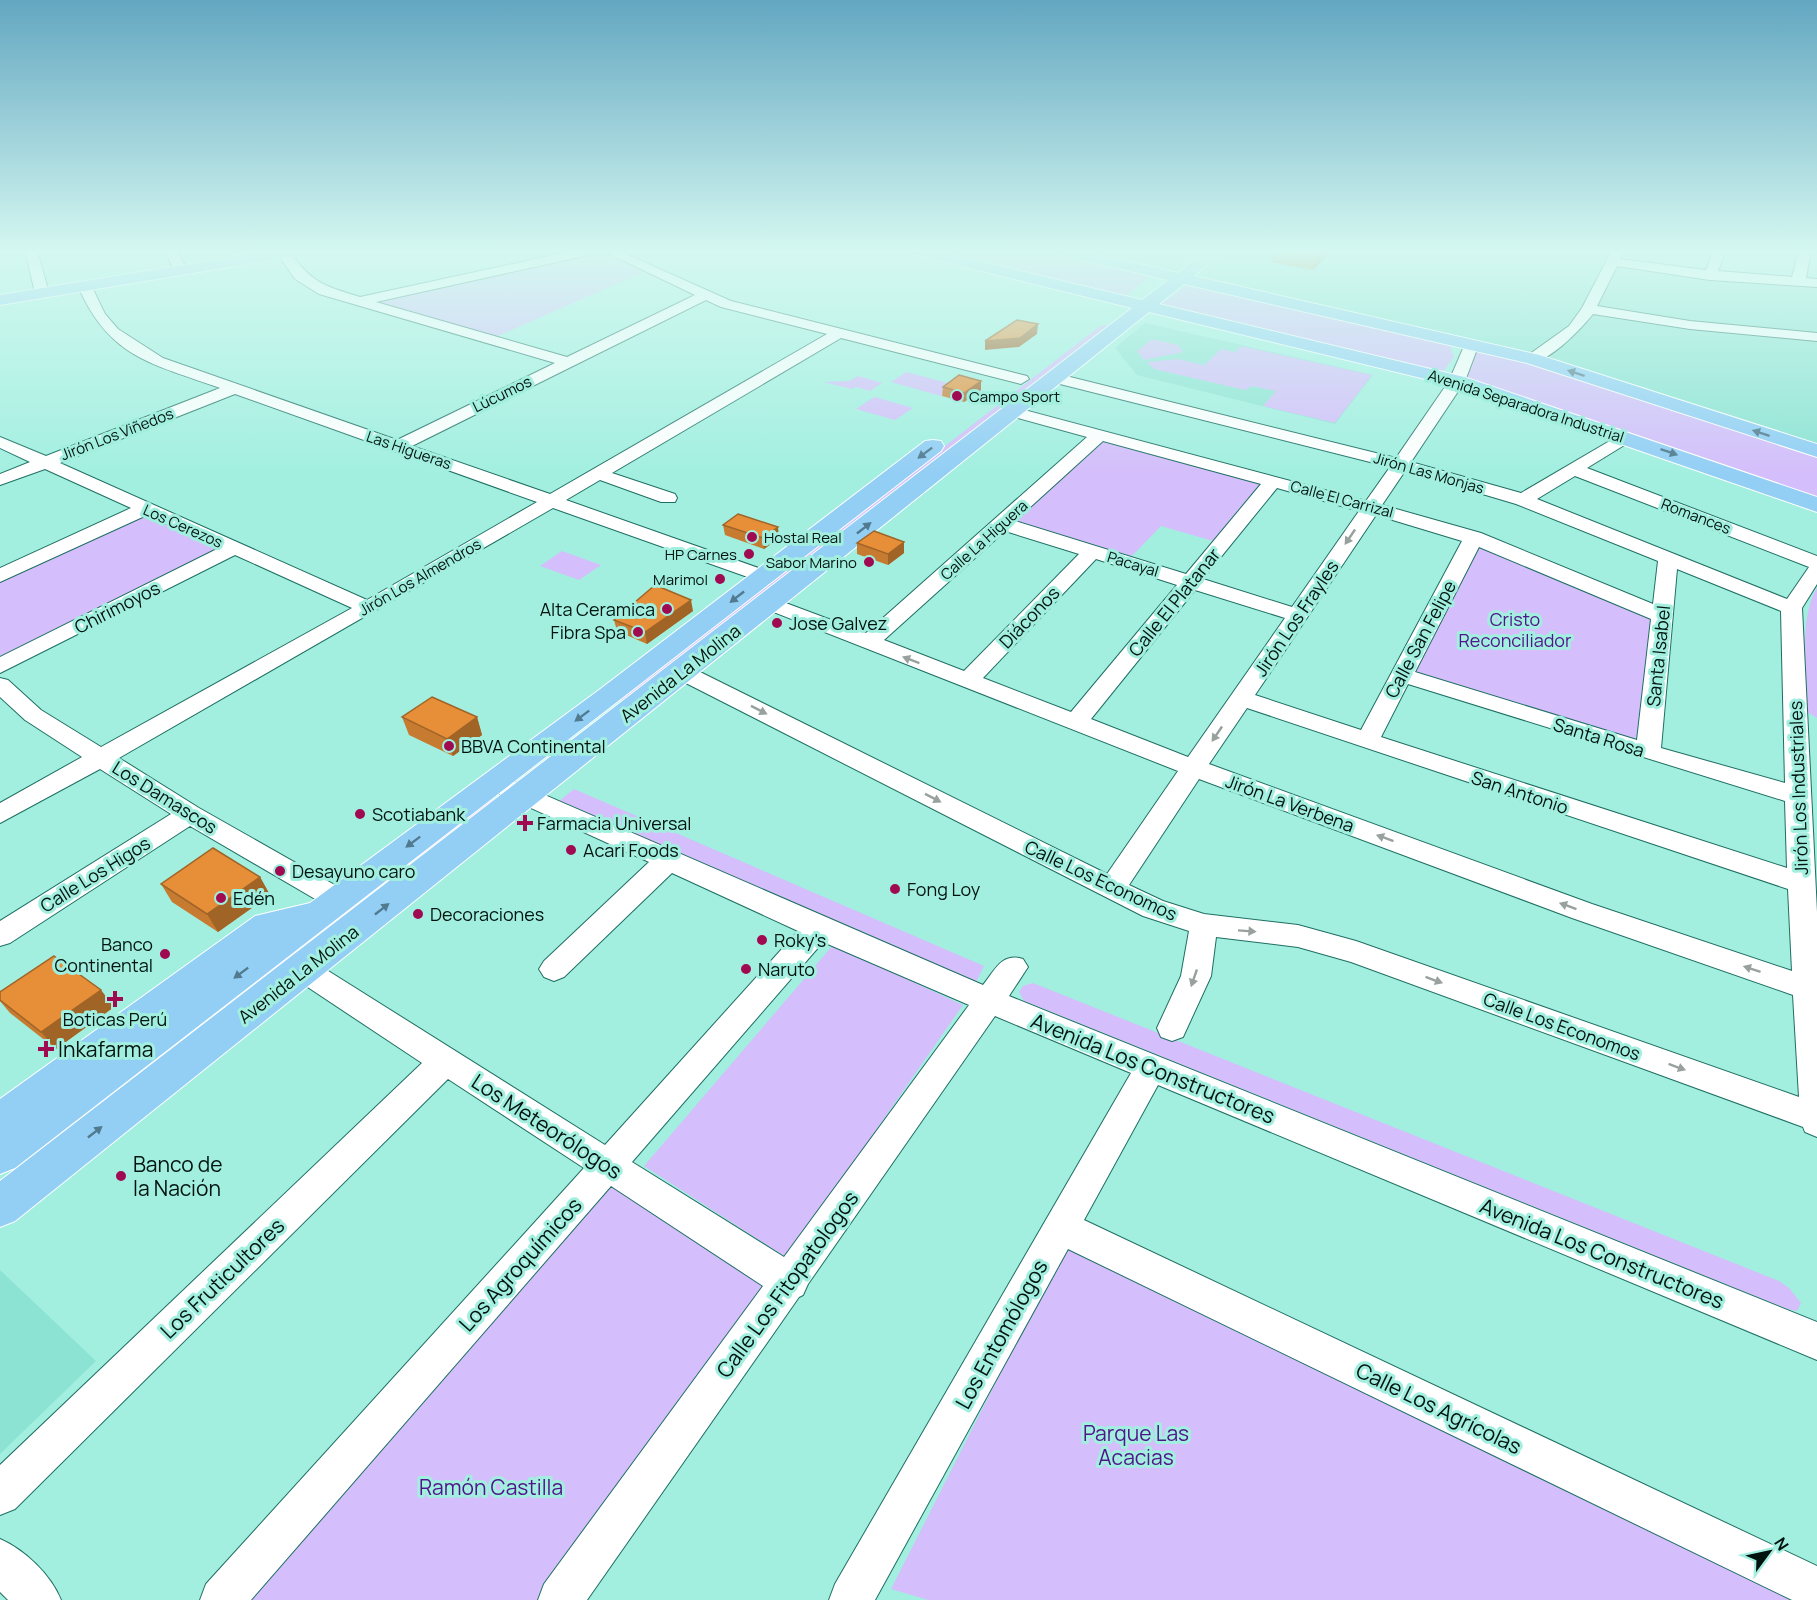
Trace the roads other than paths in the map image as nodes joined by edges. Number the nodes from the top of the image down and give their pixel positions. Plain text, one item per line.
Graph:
1 (105, 325) edge
2 (437, 325) edge
3 (644, 325) edge
4 (804, 325) edge
5 (1101, 325) edge
6 (1231, 325) edge
7 (1388, 325) edge
8 (1577, 325) edge
9 (1688, 325) edge
10 (1098, 326) junction
11 (837, 334) junction
12 (1817, 337) edge
13 (1472, 344) junction
14 (1533, 359) junction
15 (567, 362) junction
16 (1054, 378) junction
17 (1021, 379) junction
18 (1456, 381) junction
19 (234, 389) junction
20 (1012, 412) junction
21 (1100, 435) junction
22 (1626, 437) junction
23 (0, 442) edge
24 (398, 446) junction
25 (1817, 451) edge
26 (42, 462) junction
27 (1400, 464) junction
28 (1576, 470) junction
29 (598, 474) junction
30 (0, 480) edge
31 (1273, 481) junction
32 (668, 498) dead end
33 (1522, 500) junction
34 (553, 501) junction
35 (1817, 505) edge
36 (1371, 507) junction
37 (145, 509) junction
38 (1003, 524) junction
39 (1474, 537) junction
40 (233, 549) junction
41 (1092, 552) junction
42 (1668, 559) junction
43 (1817, 563) edge
44 (1817, 569) edge
45 (0, 576) edge
46 (763, 576) junction
47 (1190, 582) junction
48 (768, 603) junction
49 (368, 608) junction
50 (1791, 608) junction
51 (1297, 615) junction
52 (1662, 616) junction
53 (868, 643) junction
54 (0, 666) edge
55 (682, 672) junction
56 (1402, 675) junction
57 (966, 682) junction
58 (0, 685) edge
59 (609, 696) junction
60 (1241, 698) junction
61 (638, 706) junction
62 (1075, 723) junction
63 (1806, 723) edge
64 (1367, 741) junction
65 (1648, 752) junction
66 (101, 756) junction
67 (542, 764) junction
68 (1194, 768) junction
69 (509, 788) junction
70 (1798, 796) junction
71 (0, 814) edge
72 (190, 814) junction
73 (668, 860) junction
74 (1801, 883) junction
75 (1112, 888) junction
76 (329, 906) junction
77 (1204, 925) junction
78 (818, 928) junction
79 (0, 935) edge
80 (1013, 967) dead end
81 (555, 969) dead end
82 (304, 970) junction
83 (1812, 989) edge
84 (989, 1001) junction
85 (1172, 1028) dead end
86 (445, 1061) junction
87 (1151, 1068) junction
88 (1817, 1119) edge
89 (2, 1133) edge
90 (608, 1165) junction
91 (33, 1180) junction
92 (0, 1207) edge
93 (1061, 1227) junction
94 (790, 1282) junction
95 (1817, 1341) edge
96 (0, 1494) edge
97 (0, 1561) edge
98 (1817, 1589) edge
99 (39, 1600) edge
100 (222, 1600) edge
101 (560, 1600) edge
102 (851, 1600) edge

1 - 19 street, Las Higueras
2 - 15 street
3 - 15 street, Lúcumos
4 - 11 street
5 - 10 main road, Avenida La Molina
6 - 18 main road, Avenida Separadora Industrial
7 - 13 main road
8 - 14 street
9 - 12 street
10 - 16 main road, Avenida La Molina
10 - 17 main road, Avenida La Molina
11 - 17 street
11 - 29 street, Jirón Los Almendros
13 - 14 main road
13 - 18 street, Jirón Los Frayles
25 -> 14 main road
15 - 24 street, Lúcumos
16 - 20 main road, Avenida La Molina
16 - 27 street, Jirón Las Monjas
17 -> 46 main road, Avenida La Molina
18 - 22 main road, Avenida Separadora Industrial
18 - 27 street, Jirón Los Frayles
19 - 24 street, Las Higueras
19 - 26 street, Jirón Los Viñedos
20 - 21 street, Calle El Carrizal
48 -> 20 main road, Avenida La Molina
21 - 31 street, Calle El Carrizal
21 - 38 street, Calle La Higuera
22 - 28 street
22 -> 35 main road, Avenida Separadora Industrial
23 - 26 street, Los Cerezos
24 - 34 street, Las Higueras
26 - 30 street, Jirón Los Viñedos
26 - 37 street, Los Cerezos
27 - 33 street, Jirón Las Monjas
27 - 36 street, Jirón Los Frayles
28 - 33 street
28 - 43 street, Romances
29 - 32 street
29 - 34 street, Jirón Los Almendros
31 - 36 street, Calle El Carrizal
31 - 47 street, Calle El Platanar
33 - 42 street, Jirón Las Monjas
34 - 46 street, Las Higueras
34 - 49 street, Jirón Los Almendros
36 - 39 street, Calle El Carrizal
36 -> 51 street, Jirón Los Frayles
37 - 40 street, Los Cerezos
37 - 45 street
38 - 41 street, Pacayal
38 - 53 street, Calle La Higuera
39 - 52 street, Calle El Carrizal
39 - 56 street, Calle San Felipe
40 - 49 street, Los Cerezos
40 - 54 street, Chirimoyos
41 - 47 street, Pacayal
41 - 57 street, Diáconos
42 - 50 street, Jirón Las Monjas
42 - 52 street, Santa Isabel
44 - 50 street
46 -> 59 main road, Avenida La Molina
47 - 51 street, Pacayal
47 - 62 street, Calle El Platanar
48 - 53 street, Jirón La Verbena
48 - 55 main road, Avenida La Molina
49 - 66 street, Jirón Los Almendros
50 - 63 street, Jirón Los Industriales
51 - 60 street, Jirón Los Frayles
52 - 65 street, Santa Isabel
57 -> 53 street, Jirón La Verbena
55 - 61 main road, Avenida La Molina
55 -> 75 street, Calle Los Economos
56 - 64 street, Calle San Felipe
56 - 65 street, Santa Rosa
57 - 62 street, Jirón La Verbena
58 - 66 street, Los Damascos
59 - 61 main road
59 -> 67 main road, Avenida La Molina
60 - 64 street, San Antonio
60 -> 68 street, Jirón Los Frayles
61 - 67 main road, Avenida La Molina
62 - 68 street, Jirón La Verbena
63 - 70 street, Jirón Los Industriales
64 - 74 street, San Antonio
65 - 70 street, Santa Rosa
66 - 71 street, Jirón Los Almendros
66 - 72 street, Los Damascos
67 - 69 main road, Avenida La Molina
68 - 75 street, Jirón Los Frayles
83 -> 68 street, Jirón La Verbena
69 - 73 street, Avenida Los Constructores
69 -> 76 main road, Avenida La Molina
82 -> 69 main road, Avenida La Molina
70 - 74 street, Jirón Los Industriales
72 - 76 street, Los Damascos
72 - 79 street, Calle Los Higos
73 - 78 street, Avenida Los Constructores
73 - 81 street
74 - 83 street, Jirón Los Industriales
75 - 77 street, Calle Los Economos
76 -> 89 main road
77 -> 85 street
77 -> 88 street, Calle Los Economos
78 - 84 street, Avenida Los Constructores
78 - 90 street, Los Agroquímicos
80 - 84 street, Calle Los Fitopatologos
82 - 86 street, Los Meteorólogos
91 -> 82 main road, Avenida La Molina
83 - 88 street, Jirón Los Industriales
84 - 87 street, Avenida Los Constructores
84 - 94 street, Calle Los Fitopatologos
86 - 90 street, Los Meteorólogos
86 - 96 street, Los Fruticultores
87 - 93 street, Los Entomólogos
87 - 95 street, Avenida Los Constructores
89 - 91 main road
90 - 94 street, Los Meteorólogos
90 - 100 street, Los Agroquímicos
91 - 92 main road, Avenida La Molina
93 - 98 street, Calle Los Agrícolas
93 - 102 street, Los Entomólogos
94 - 101 street, Calle Los Fitopatologos
97 - 99 street

